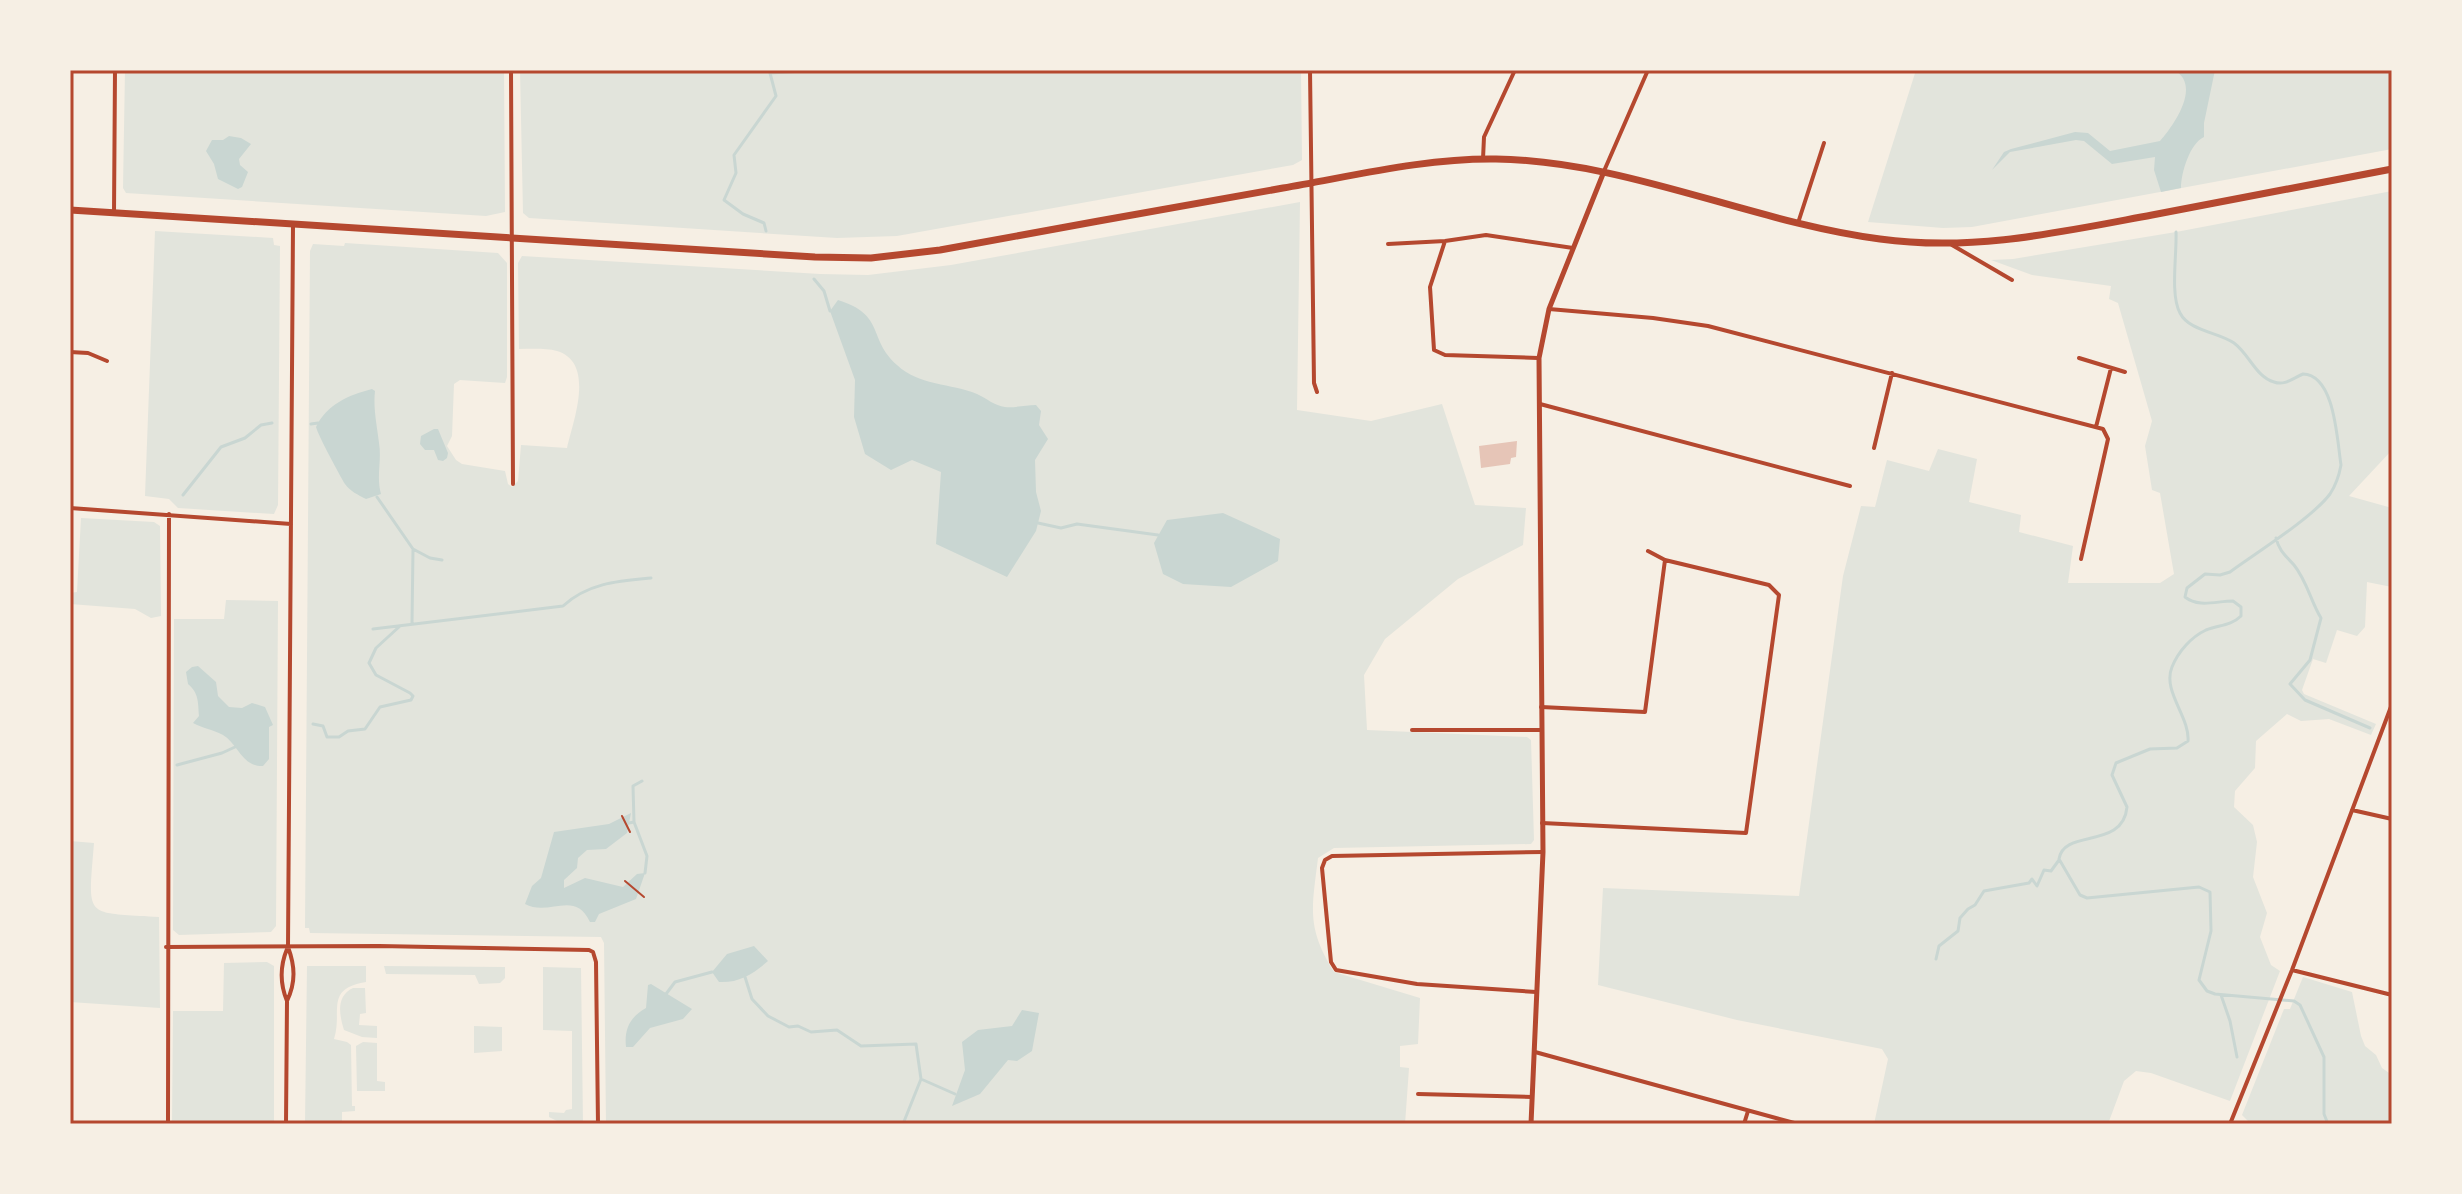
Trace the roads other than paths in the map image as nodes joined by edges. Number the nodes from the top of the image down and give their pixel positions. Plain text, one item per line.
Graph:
1 (115, 70) edge
2 (511, 70) edge
3 (1310, 70) edge
4 (1515, 70) edge
5 (1648, 70) edge
6 (1824, 143) dead end
7 (1483, 159) junction
8 (2392, 169) edge
9 (1603, 174) junction
10 (1312, 183) junction
11 (70, 210) edge
12 (114, 213) junction
13 (1798, 223) junction
14 (293, 224) junction
15 (513, 238) junction
16 (1445, 241) junction
17 (1388, 244) dead end
18 (1950, 244) junction
19 (1573, 248) junction
20 (2012, 280) dead end
21 (1549, 309) junction
22 (70, 352) edge
23 (1539, 358) junction
24 (2079, 358) dead end
25 (107, 361) dead end
26 (2111, 368) junction
27 (2125, 372) dead end
28 (1892, 373) junction
29 (1317, 392) dead end
30 (1540, 404) junction
31 (2096, 427) junction
32 (1874, 448) dead end
33 (513, 484) dead end
34 (1850, 486) dead end
35 (70, 508) edge
36 (169, 514) junction
37 (291, 524) junction
38 (1648, 551) dead end
39 (2081, 559) dead end
40 (1665, 560) junction
41 (70, 613) edge
42 (2392, 704) edge
43 (1541, 707) junction
44 (1412, 730) dead end
45 (1541, 730) junction
46 (70, 735) edge
47 (2352, 810) junction
48 (2392, 819) edge
49 (1542, 823) junction
50 (1543, 852) junction
51 (166, 947) junction
52 (288, 947) junction
53 (2292, 970) junction
54 (1537, 992) junction
55 (2392, 995) edge
56 (287, 1001) junction
57 (1535, 1052) junction
58 (1418, 1094) dead end
59 (1532, 1097) junction
60 (1748, 1110) junction
61 (168, 1124) edge
62 (286, 1124) edge
63 (598, 1124) edge
64 (1531, 1124) edge
65 (1744, 1124) edge
66 (1798, 1124) edge
67 (2230, 1124) edge

1 - 12 street
2 - 15 street
3 - 10 street
4 - 7 street
5 - 9 street
6 - 13 street
7 - 9 main road
7 - 10 main road
8 - 18 main road
9 - 13 main road
9 - 19 street
10 - 15 main road
10 - 29 street
11 - 12 main road
12 - 14 main road
13 - 18 main road
14 - 15 main road
14 - 37 street
15 - 33 street
16 - 17 street
16 - 19 street
16 - 23 street
18 - 20 street
19 - 21 street
21 - 23 street
21 - 28 street
22 - 25 street
23 - 30 street
24 - 26 street
26 - 27 street
26 - 31 street
28 - 31 street
28 - 32 street
30 - 34 street
30 - 43 street
31 - 39 street
35 - 36 street
36 - 37 street
36 - 51 street
37 - 52 street
38 - 40 street
40 - 43 street
40 - 49 street
41 - 46 street
42 - 47 street
43 - 45 street
44 - 45 street
45 - 49 street
47 - 48 street
47 - 53 street
49 - 50 street
50 - 54 street
50 - 54 street
51 - 52 street
51 - 61 street
52 - 56 street
52 - 56 street
52 - 63 street
53 - 55 street
53 - 67 street
54 - 57 street
56 - 62 street
57 - 59 street
57 - 60 street
58 - 59 street
59 - 64 street
60 - 65 street
60 - 66 street

